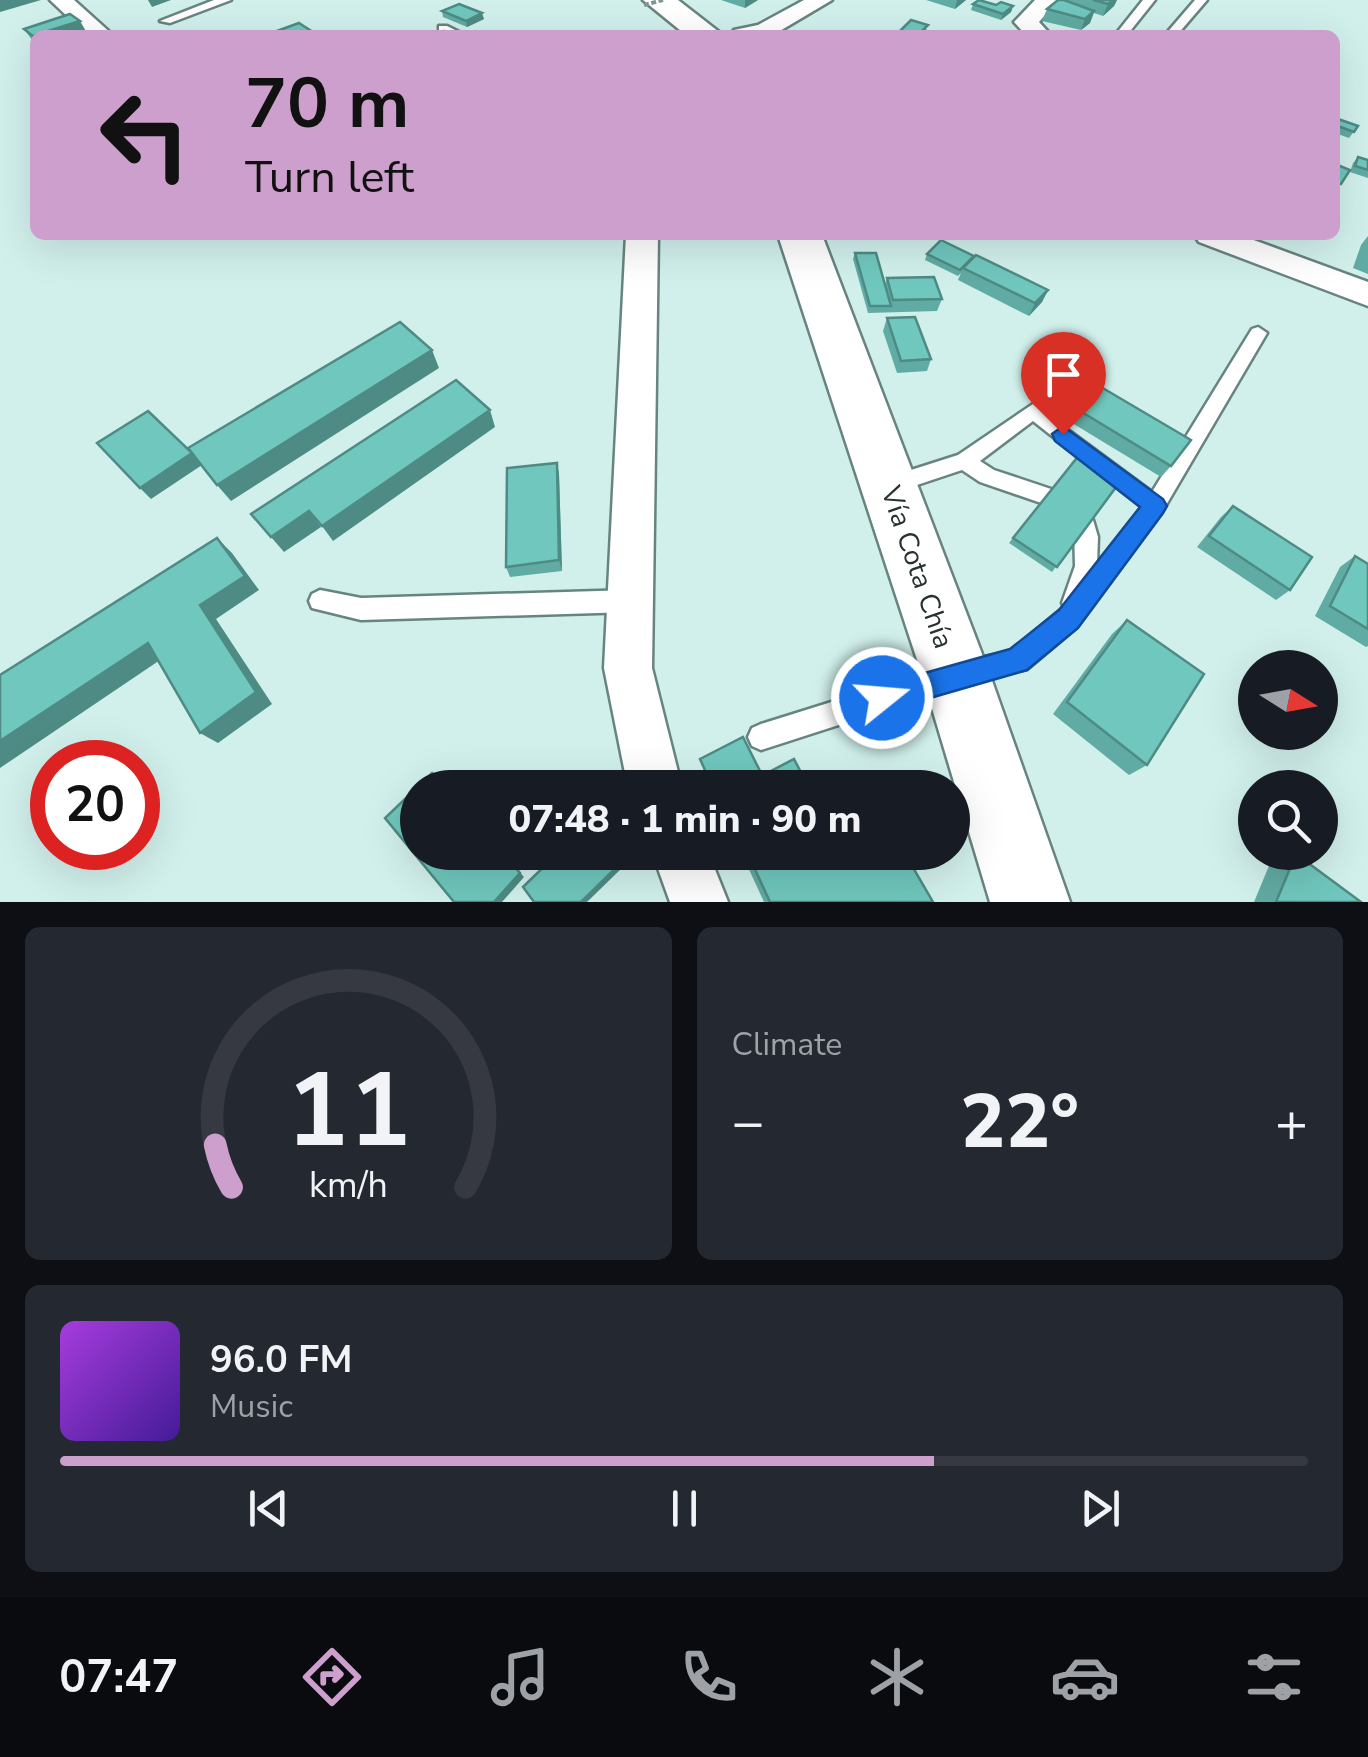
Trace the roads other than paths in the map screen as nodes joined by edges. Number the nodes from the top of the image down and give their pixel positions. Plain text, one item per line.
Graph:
1 (61, 0) edge
2 (225, 0) edge
3 (821, 0) edge
4 (1048, 0) edge
5 (1149, 0) edge
6 (1201, 0) edge
7 (655, 2) edge
8 (166, 21) dead end
9 (442, 28) edge
10 (95, 30) edge
11 (447, 30) edge
12 (699, 30) edge
13 (764, 30) edge
14 (1033, 30) edge
15 (1125, 30) edge
16 (1174, 30) edge
17 (642, 240) edge
18 (802, 240) edge
19 (1223, 240) edge
20 (1368, 295) edge
21 (1258, 333) dead end
22 (965, 461) junction
23 (890, 485) junction
24 (1047, 496) edge
25 (1155, 506) junction
26 (1086, 528) edge
27 (320, 601) dead end
28 (634, 601) junction
29 (1069, 619) junction
30 (956, 675) junction
31 (760, 736) dead end
32 (651, 770) edge
33 (687, 870) edge
34 (699, 902) edge
35 (1030, 902) edge

1 - 10 street
2 - 8 lane
3 - 13 street
4 - 14 street
5 - 15 lane
6 - 16 lane
7 - 12 main road
9 - 11 lane
17 - 28 street
18 - 23 main road, Vía Cota Chía
19 - 20 street
21 - 25 lane
22 - 23 lane
22 - 24 lane
22 - 25 lane
23 - 30 main road, Vía Cota Chía
25 - 29 lane
26 - 29 lane
27 - 28 lane
28 - 32 street
29 - 30 lane
30 - 31 lane
30 - 35 main road, Vía Cota Chía
33 - 34 street

